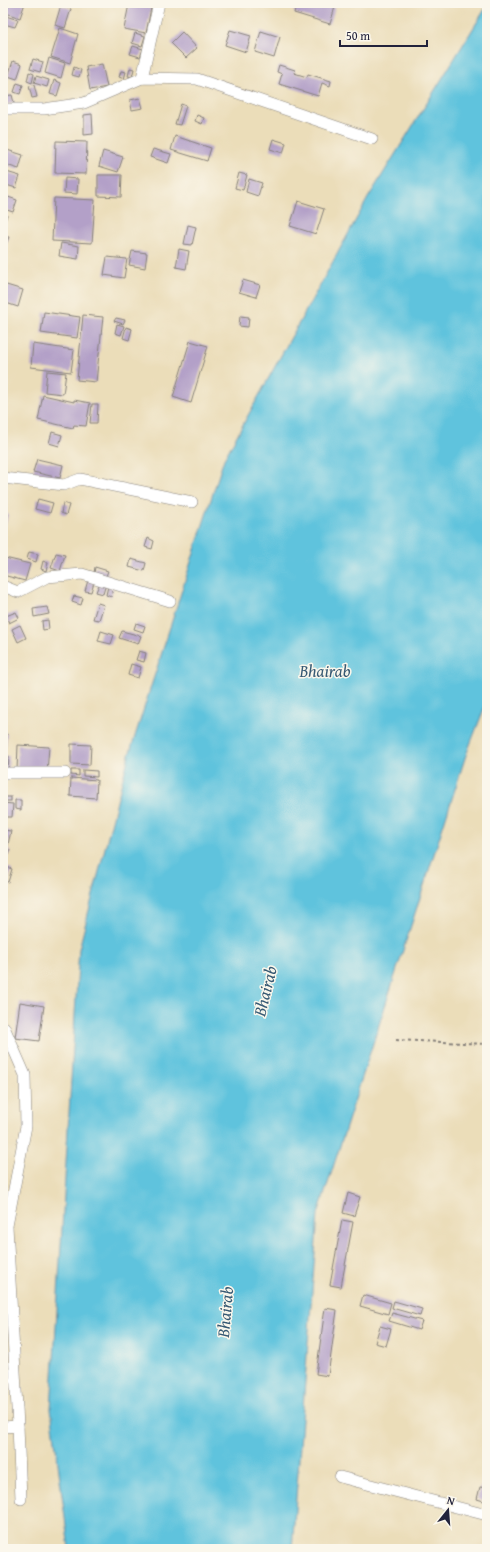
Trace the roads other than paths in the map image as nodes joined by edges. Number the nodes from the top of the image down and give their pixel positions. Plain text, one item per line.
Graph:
1 (159, 3) edge
2 (142, 78) junction
3 (3, 109) edge
4 (372, 139) dead end
5 (3, 478) edge
6 (192, 502) dead end
7 (3, 586) edge
8 (170, 601) dead end
9 (3, 773) edge
10 (65, 773) dead end
11 (4, 1027) dead end
12 (5, 1226) edge
13 (18, 1426) junction
14 (3, 1427) edge
15 (340, 1477) dead end
16 (21, 1499) dead end
17 (487, 1514) edge

1 - 2 street
2 - 3 street
2 - 4 street
5 - 6 street
7 - 8 street
9 - 10 street
11 - 12 street
12 - 13 street
13 - 14 street
13 - 16 street
15 - 17 street

